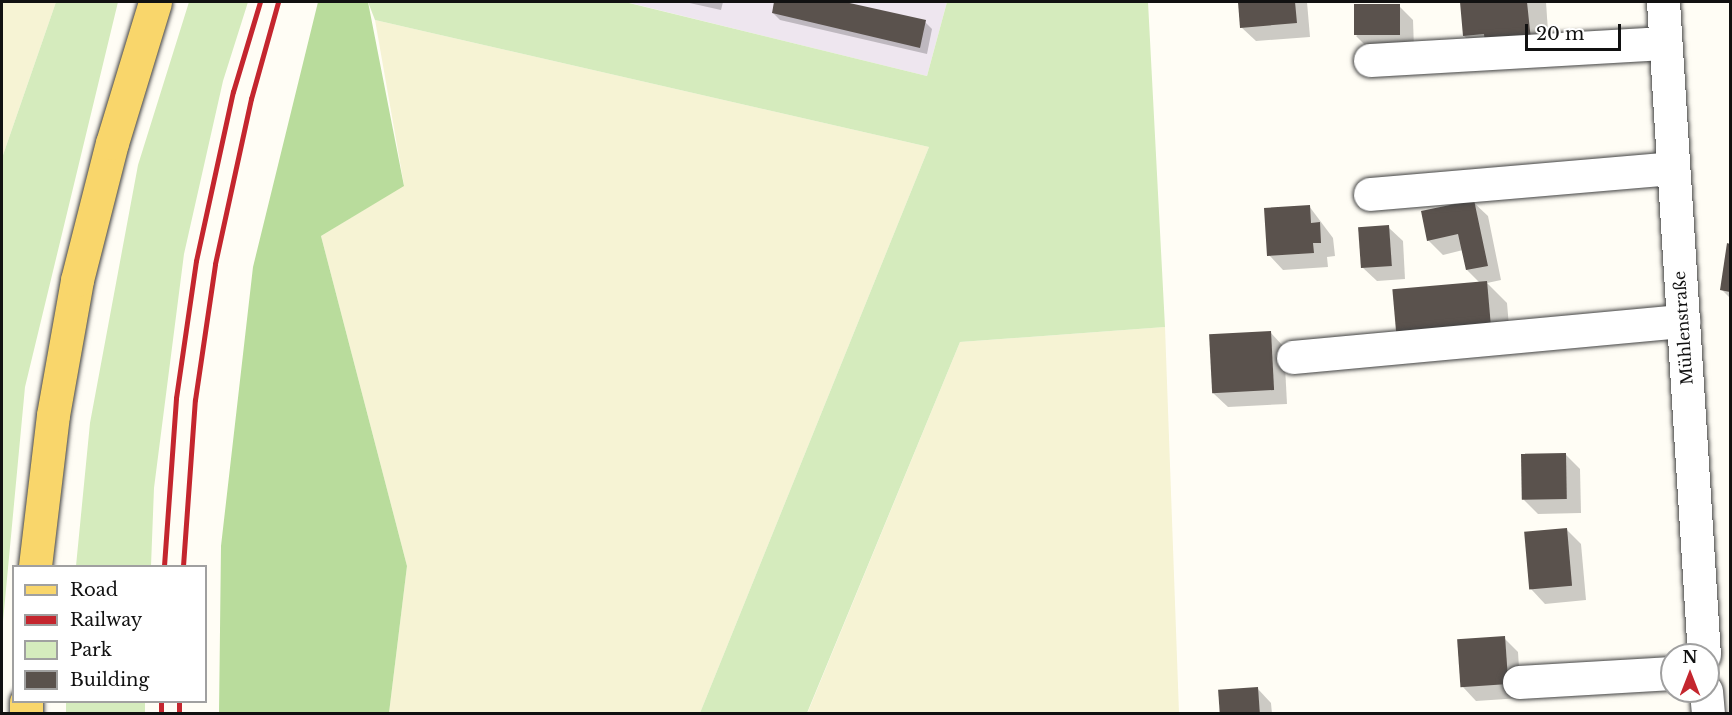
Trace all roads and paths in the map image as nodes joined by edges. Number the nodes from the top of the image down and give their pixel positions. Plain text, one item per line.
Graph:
1 (155, 2) edge
2 (1663, 2) edge
3 (1665, 43) junction
4 (1370, 60) dead end
5 (1673, 168) junction
6 (1370, 194) dead end
7 (1683, 321) junction
8 (1293, 357) dead end
9 (35, 565) edge
10 (1703, 643) edge
11 (1660, 674) edge
12 (1519, 682) dead end

1 - 9 main road
2 - 3 street, Mühlenstraße
3 - 4 street
3 - 5 street, Mühlenstraße
5 - 6 street
5 - 7 street, Mühlenstraße
7 - 8 street
7 - 10 street, Mühlenstraße
11 - 12 street

